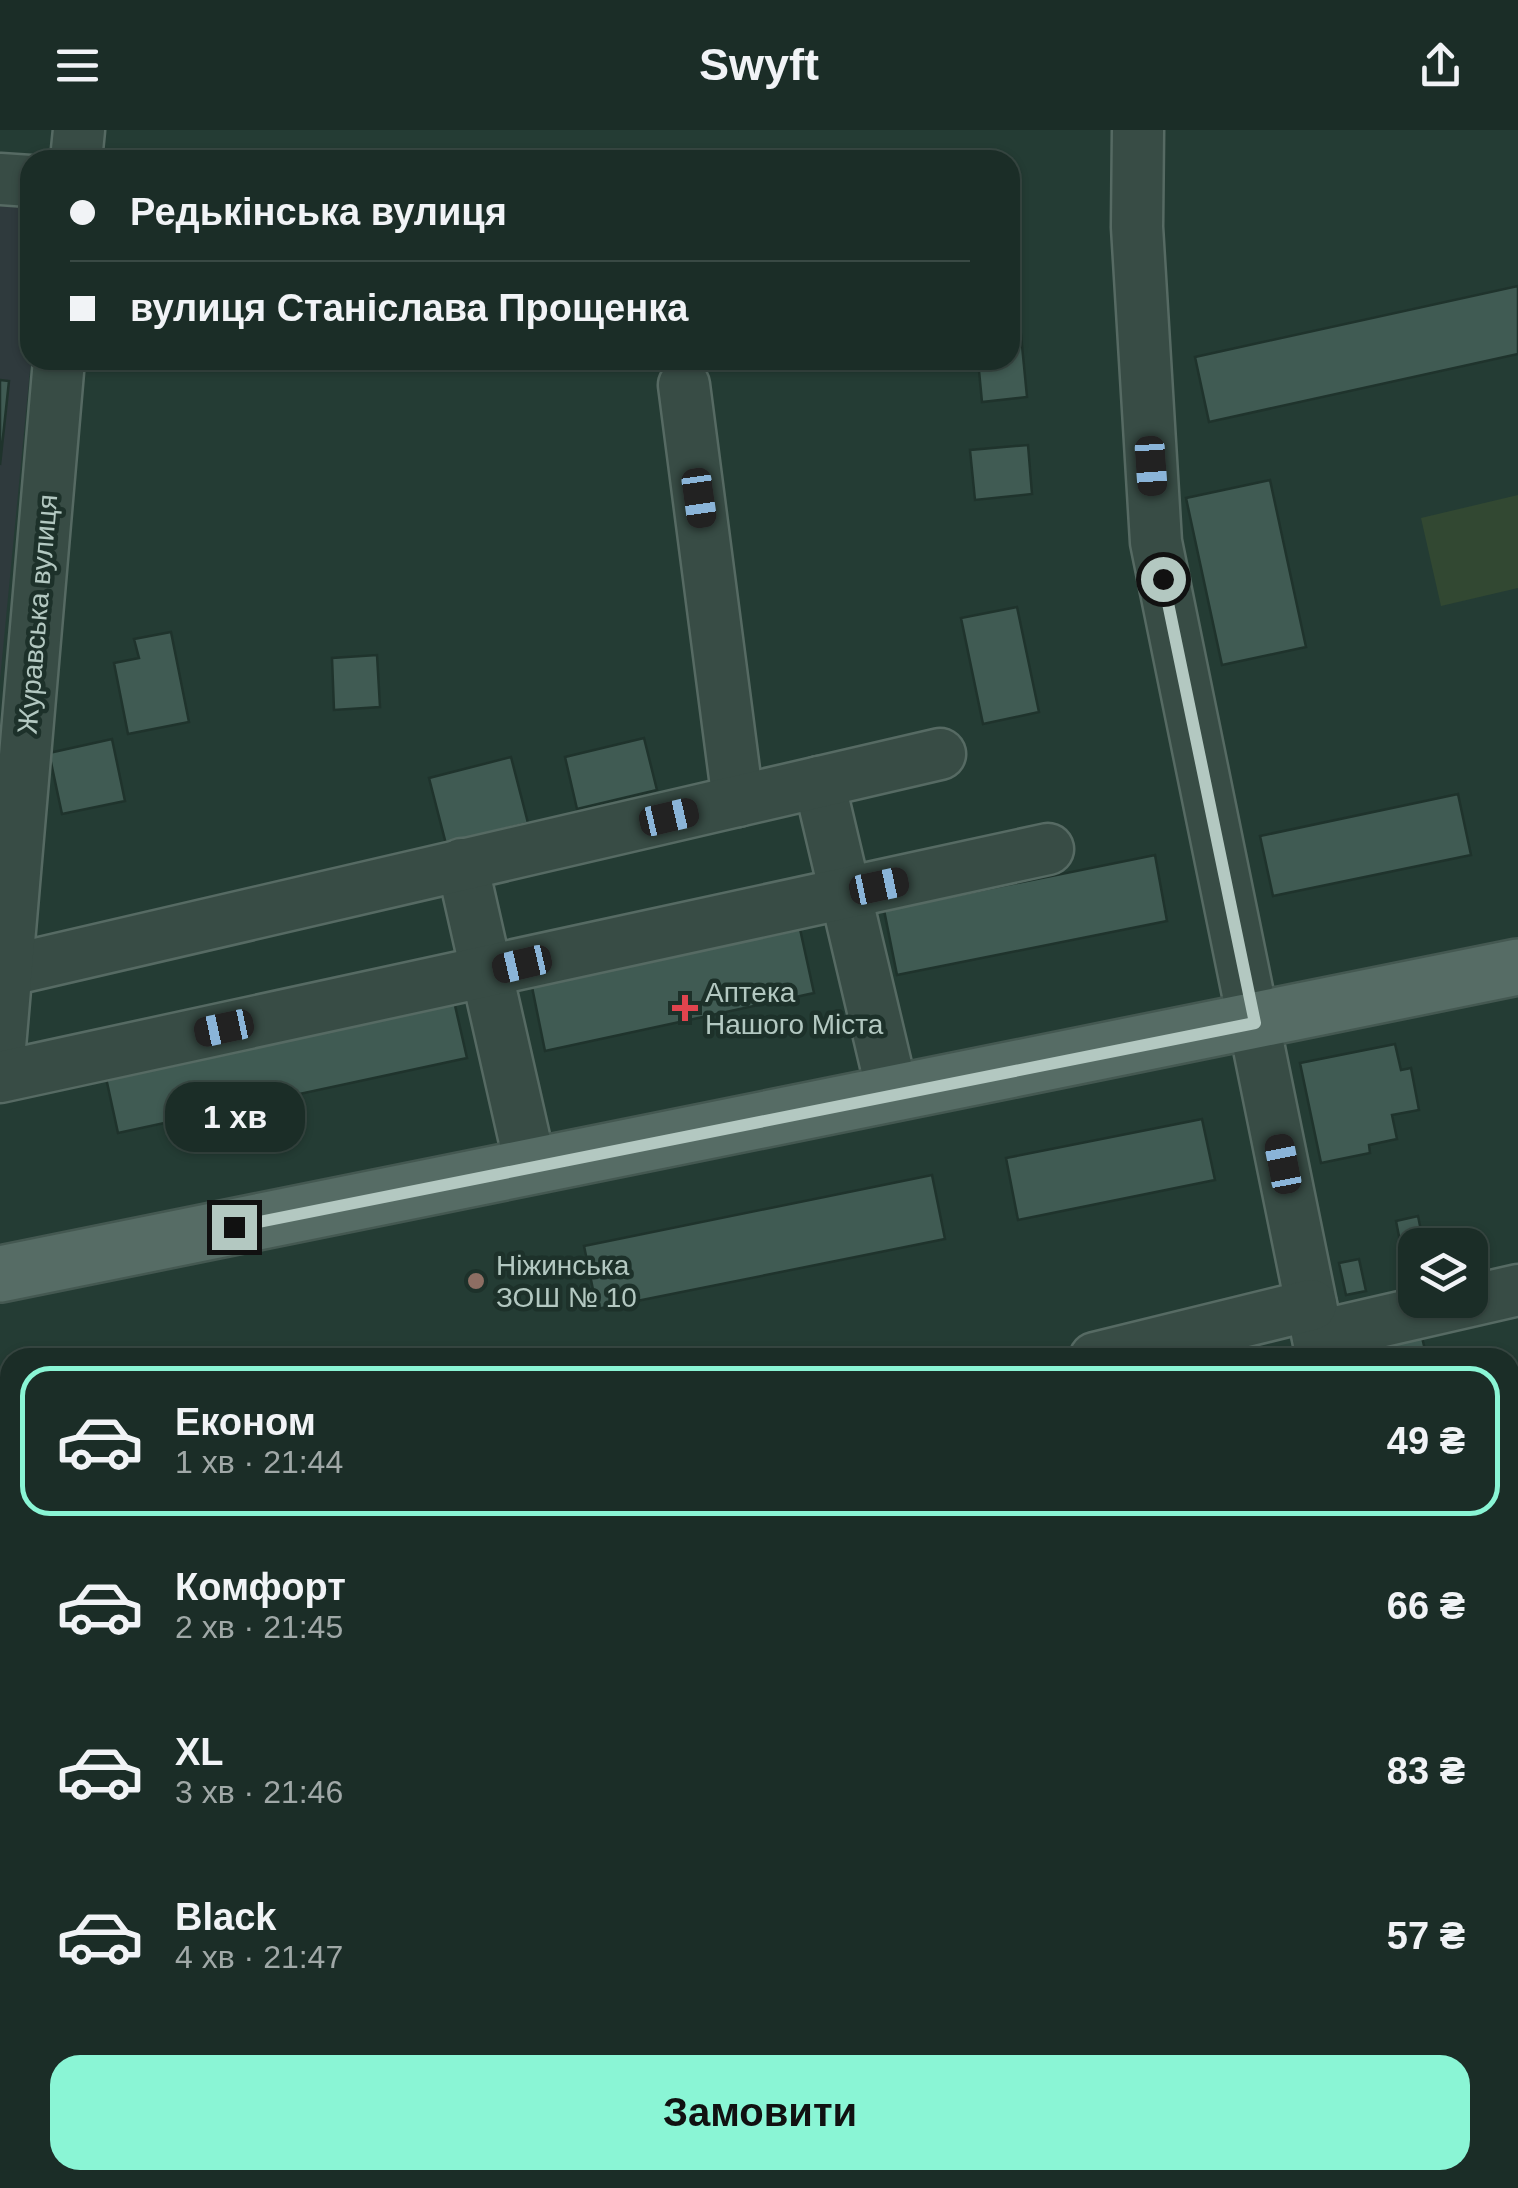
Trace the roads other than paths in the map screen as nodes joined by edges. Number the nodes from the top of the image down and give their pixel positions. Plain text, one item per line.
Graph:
1 (1138, 130) edge
2 (58, 370) edge
3 (684, 385) dead end
4 (940, 754) dead end
5 (819, 782) junction
6 (738, 801) junction
7 (1048, 849) dead end
8 (462, 864) junction
9 (846, 893) junction
10 (1518, 966) edge
11 (6, 971) junction
12 (486, 972) junction
13 (1255, 1023) junction
14 (0, 1047) edge
15 (0, 1078) edge
16 (893, 1095) junction
17 (531, 1168) junction
18 (0, 1274) edge
19 (1518, 1290) edge
20 (1317, 1333) edge
21 (1184, 1348) edge

1 - 13 street
2 - 11 street, Журавська вулиця
3 - 6 street
4 - 5 street
5 - 6 street
5 - 9 street
6 - 8 street
7 - 9 street
8 - 11 street
8 - 12 street
9 - 12 street
9 - 16 street
10 - 13 main road
11 - 14 street, Журавська вулиця
12 - 15 street
12 - 17 street
13 - 16 main road
13 - 20 street
16 - 17 main road
17 - 18 main road
19 - 20 street
20 - 21 street

